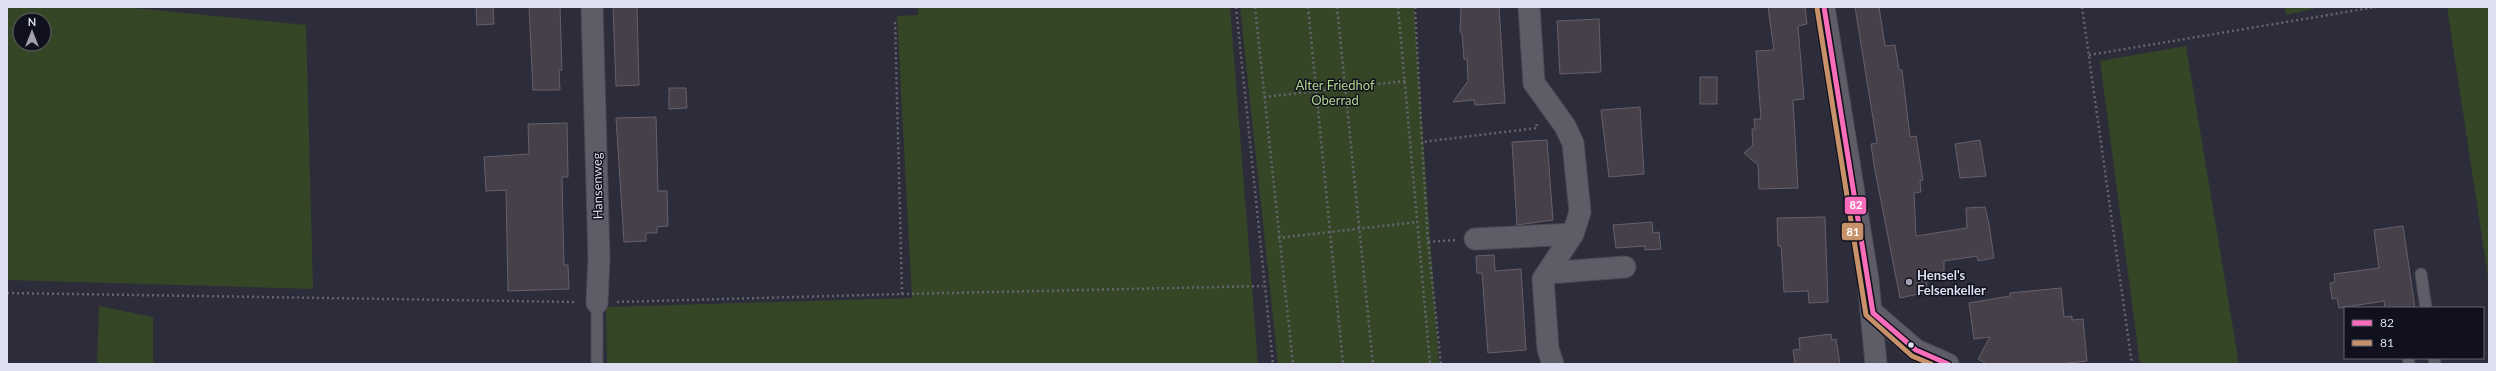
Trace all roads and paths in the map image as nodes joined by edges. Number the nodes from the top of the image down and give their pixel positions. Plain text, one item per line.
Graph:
1 (592, 7) edge
2 (1236, 7) edge
3 (1254, 7) edge
4 (1308, 7) edge
5 (1337, 7) edge
6 (1398, 7) edge
7 (1415, 7) edge
8 (1529, 7) edge
9 (1824, 7) edge
10 (2082, 7) edge
11 (2376, 7) edge
12 (895, 20) dead end
13 (2089, 55) junction
14 (1405, 81) junction
15 (1345, 88) junction
16 (1316, 91) junction
17 (1264, 96) junction
18 (1536, 120) dead end
19 (1422, 142) junction
20 (1417, 222) junction
21 (1359, 229) junction
22 (1330, 232) junction
23 (1573, 234) junction
24 (1278, 238) junction
25 (1475, 239) joint
26 (1428, 242) junction
27 (1625, 267) dead end
28 (1547, 273) junction
29 (2421, 274) dead end
30 (1263, 286) junction
31 (7, 293) edge
32 (902, 294) junction
33 (597, 302) junction
34 (2426, 307) edge
35 (1873, 313) junction
36 (597, 364) edge
37 (1273, 364) edge
38 (1293, 364) edge
39 (1343, 364) edge
40 (1373, 364) edge
41 (1430, 364) edge
42 (1441, 364) edge
43 (1554, 364) edge
44 (1876, 364) edge
45 (1948, 364) edge
46 (2132, 364) edge

1 - 33 street, Hansenweg
2 - 30 path
3 - 17 path
4 - 16 path
5 - 15 path
6 - 14 path
7 - 19 path
8 - 23 street
9 - 35 street
10 - 13 path
11 - 13 path
12 - 32 path
13 - 46 path
14 - 15 path
14 - 20 path
15 - 16 path
15 - 21 path
16 - 17 path
16 - 22 path
17 - 24 path
18 - 19 path
19 - 26 path
20 - 21 path
20 - 41 path
21 - 22 path
21 - 40 path
22 - 24 path
22 - 39 path
23 - 25 street
23 - 28 street
24 - 38 path
25 - 26 path
26 - 42 path
27 - 28 street
28 - 43 street
29 - 34 lane
30 - 32 path
30 - 37 path
31 - 33 path
32 - 33 path
33 - 36 lane, Hansenweg
35 - 44 street
35 - 45 street

